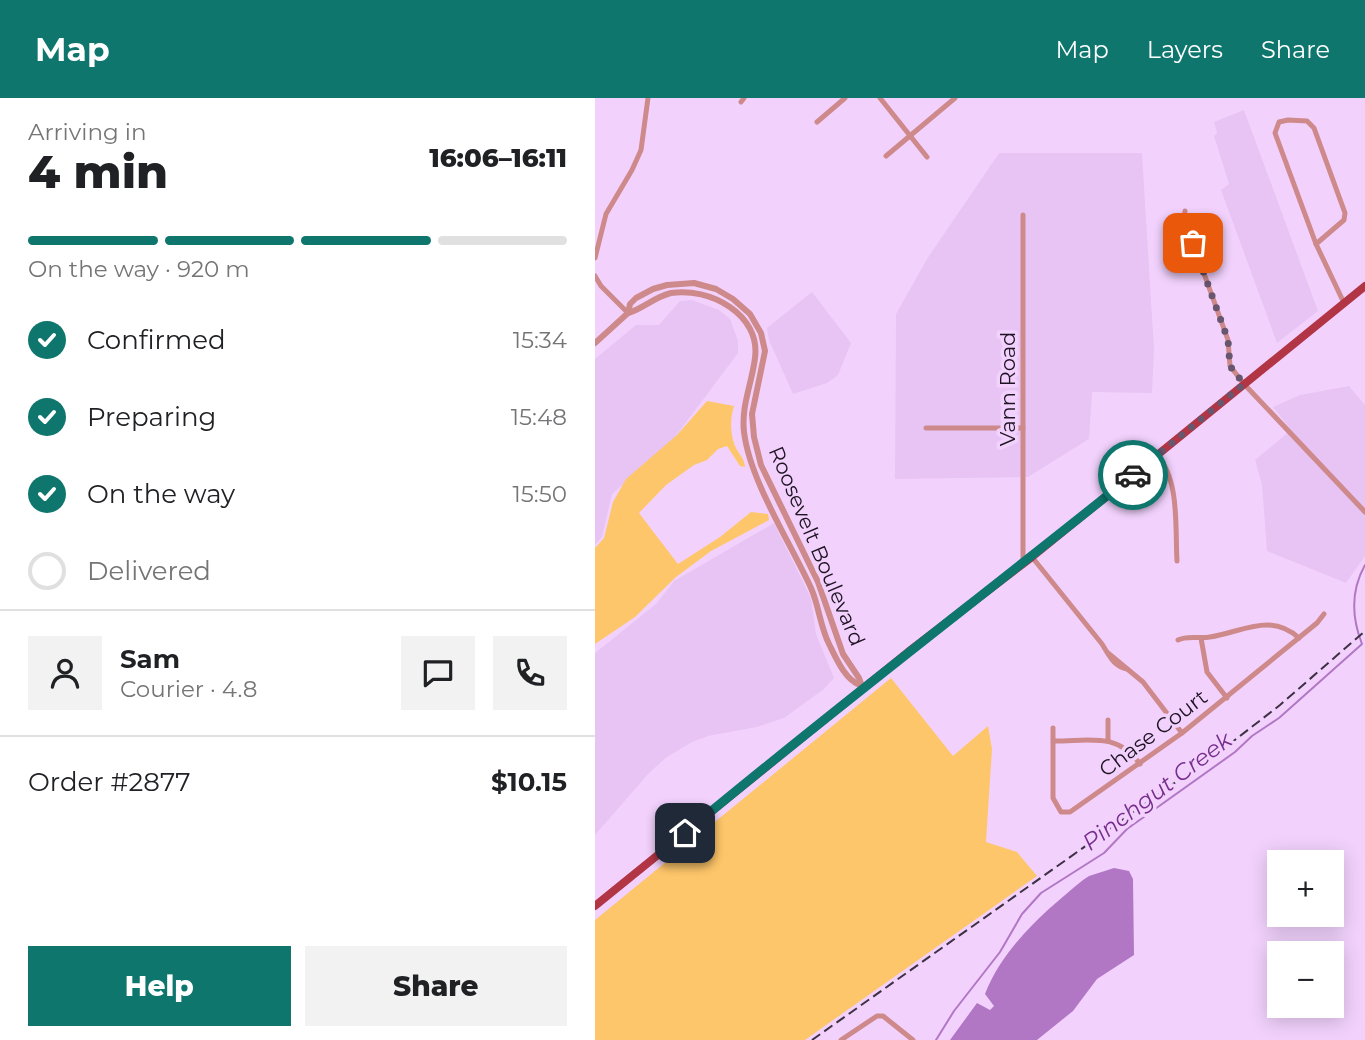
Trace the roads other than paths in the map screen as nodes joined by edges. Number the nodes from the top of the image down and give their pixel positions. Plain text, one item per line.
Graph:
1 (648, 98) edge
2 (845, 98) edge
3 (880, 98) edge
4 (955, 98) edge
5 (817, 122) dead end
6 (910, 137) junction
7 (886, 156) dead end
8 (927, 157) dead end
9 (1185, 211) dead end
10 (1023, 215) dead end
11 (1316, 244) junction
12 (595, 258) edge
13 (595, 276) edge
14 (1365, 286) edge
15 (1344, 303) junction
16 (628, 313) junction
17 (595, 343) edge
18 (1244, 384) junction
19 (926, 428) dead end
20 (1023, 428) junction
21 (1157, 456) junction
22 (1365, 512) edge
23 (1032, 557) junction
24 (1177, 561) dead end
25 (1023, 564) junction
26 (1324, 614) dead end
27 (1202, 638) junction
28 (1299, 638) junction
29 (1178, 640) dead end
30 (861, 687) junction
31 (1227, 698) junction
32 (1108, 720) dead end
33 (1053, 728) dead end
34 (1182, 733) junction
35 (1054, 741) junction
36 (1108, 741) junction
37 (1140, 764) junction
38 (595, 906) edge
39 (841, 1040) edge
40 (913, 1040) edge

1 - 12 street
2 - 5 street
3 - 6 street
4 - 6 street
6 - 7 street
6 - 8 street
9 - 18 street
10 - 20 street, Vann Road
11 - 11 street
11 - 15 street
13 - 16 street
14 - 15 main road
15 - 18 main road
16 - 17 street, Roosevelt Boulevard
16 - 30 street, Roosevelt Boulevard
18 - 21 main road
18 - 22 street
19 - 20 street
20 - 25 street, Vann Road
21 - 23 main road
21 - 24 street
23 - 25 main road
23 - 34 street
25 - 30 main road
26 - 28 street, Chase Court
27 - 28 street
27 - 29 street
27 - 31 street
28 - 31 street, Chase Court
30 - 38 main road
31 - 34 street, Chase Court
32 - 36 street
33 - 35 street, Chase Court
34 - 37 street, Chase Court
35 - 36 street
35 - 37 street, Chase Court
36 - 37 street
39 - 40 street

